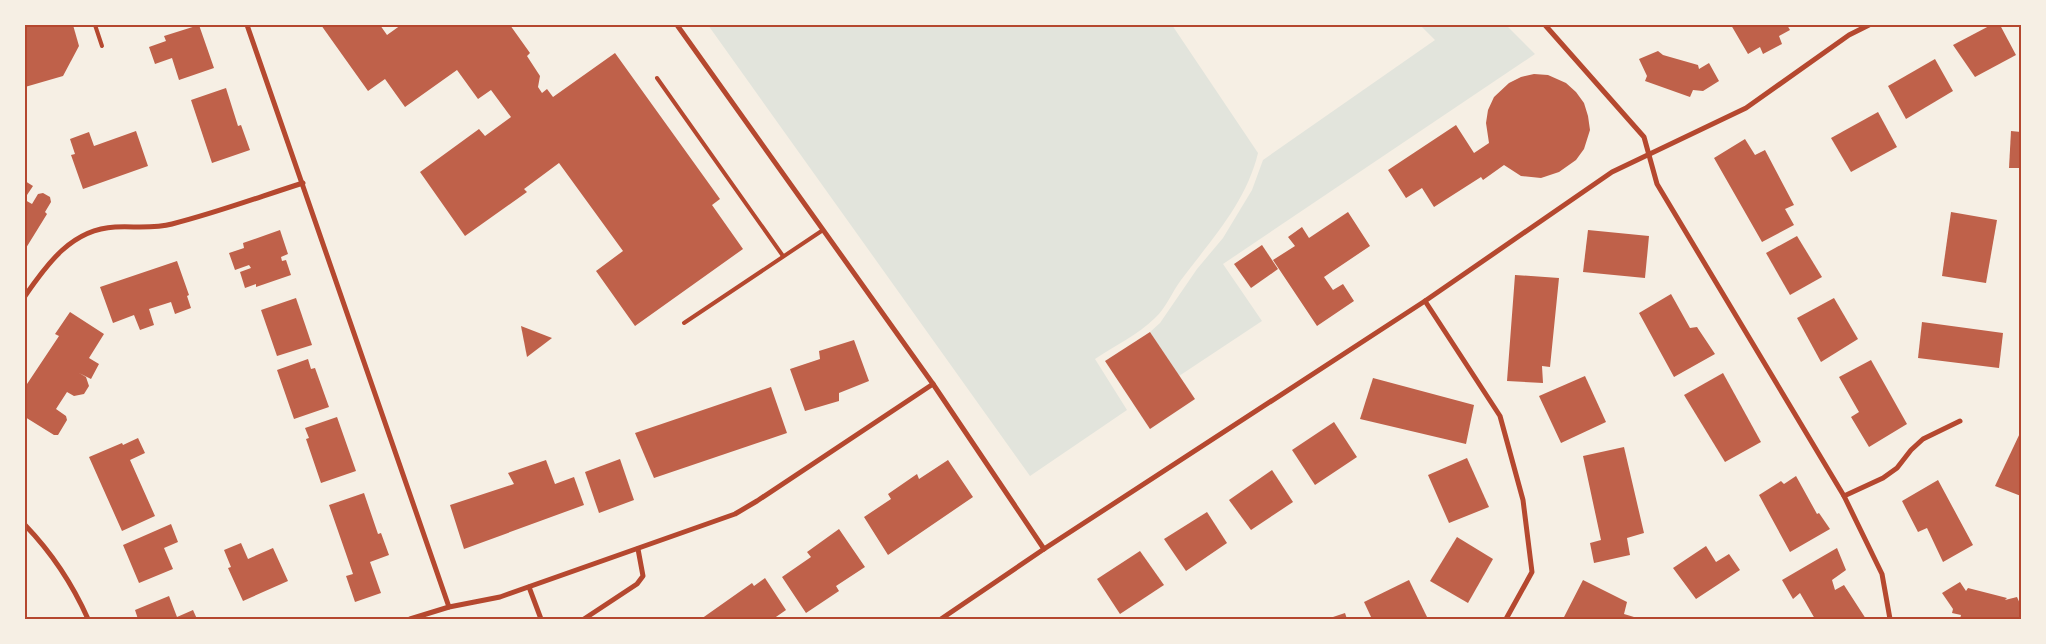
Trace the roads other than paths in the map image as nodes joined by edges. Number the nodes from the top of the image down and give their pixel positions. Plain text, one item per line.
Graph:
1 (95, 25) edge
2 (248, 25) edge
3 (677, 25) edge
4 (1545, 25) edge
5 (1869, 25) edge
6 (102, 46) dead end
7 (657, 78) dead end
8 (1649, 156) junction
9 (303, 183) junction
10 (823, 230) junction
11 (783, 256) junction
12 (25, 296) edge
13 (1425, 301) junction
14 (684, 323) dead end
15 (933, 384) junction
16 (1960, 421) dead end
17 (1844, 496) junction
18 (25, 525) edge
19 (638, 548) junction
20 (1044, 549) junction
21 (529, 587) junction
22 (449, 608) junction
23 (88, 619) edge
24 (410, 619) edge
25 (541, 619) edge
26 (584, 619) edge
27 (941, 619) edge
28 (1506, 619) edge
29 (1890, 619) edge

1 - 6 lane
2 - 9 street
3 - 10 street
4 - 8 street
5 - 8 street
7 - 11 lane
8 - 13 street
8 - 17 street
9 - 12 street
9 - 22 street
10 - 11 lane
10 - 15 street
11 - 14 lane
13 - 20 street
13 - 28 street
15 - 19 street
15 - 20 street
16 - 17 street
17 - 29 street
18 - 23 street
19 - 21 street
19 - 26 street
20 - 27 street
21 - 22 street
21 - 25 street
22 - 24 street

